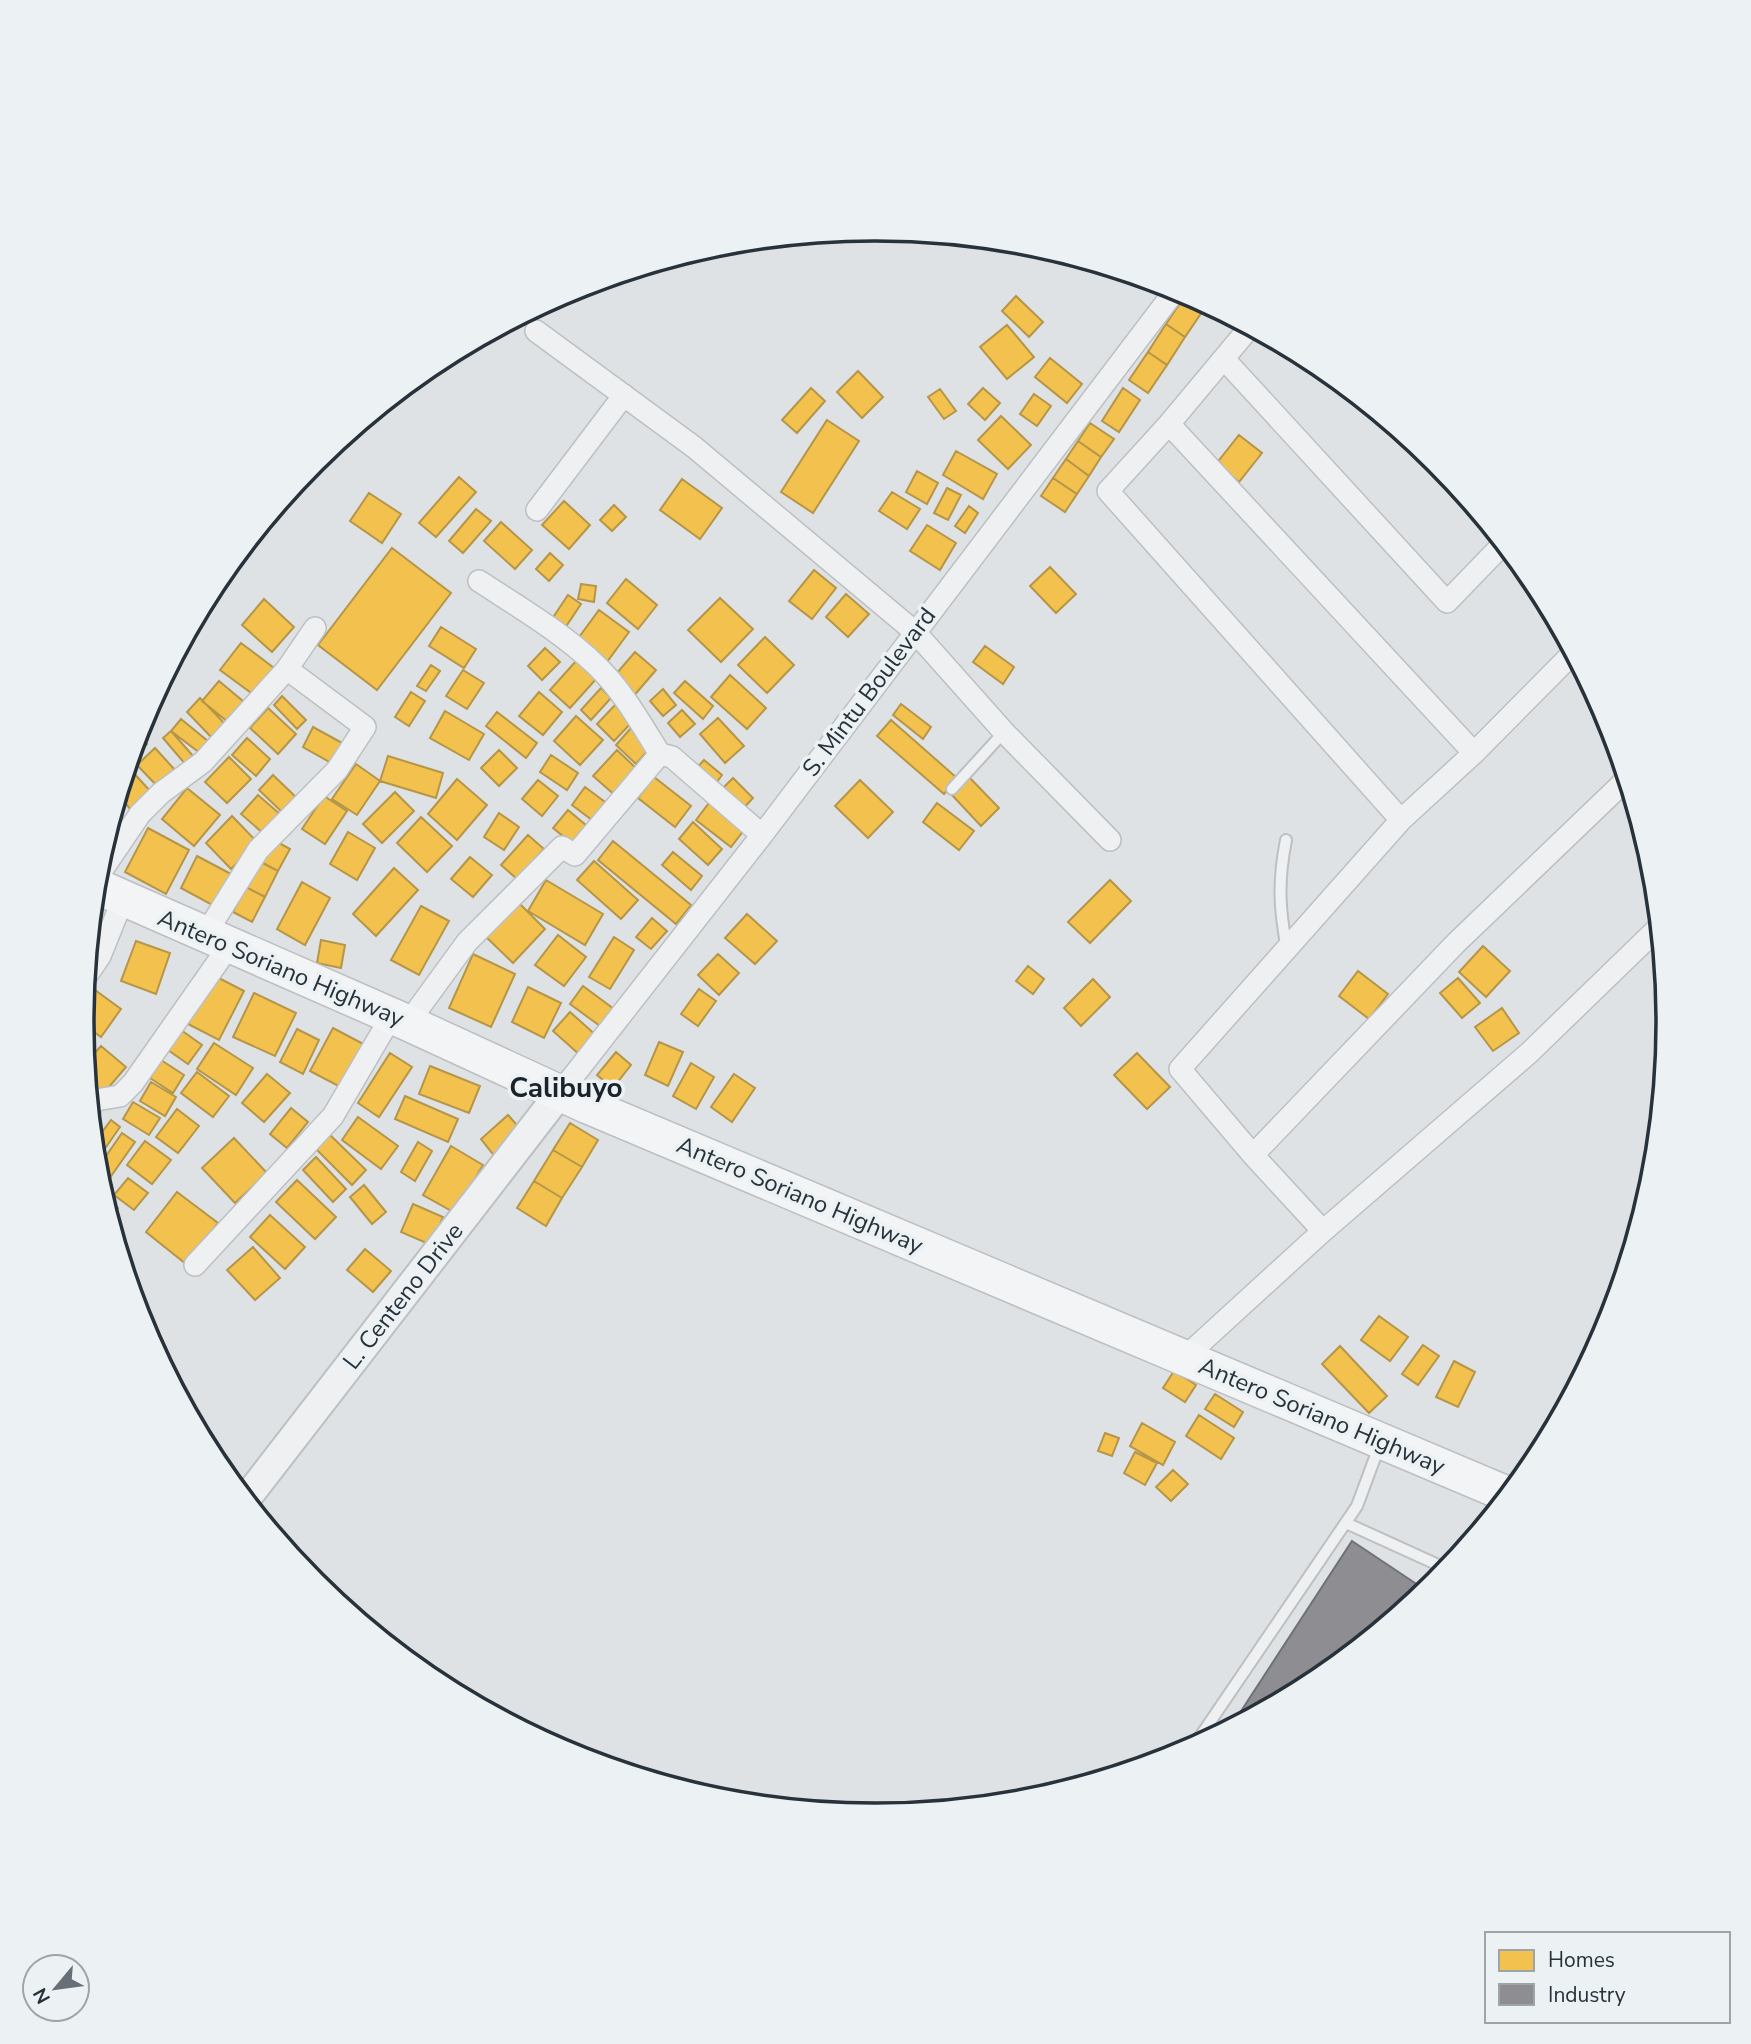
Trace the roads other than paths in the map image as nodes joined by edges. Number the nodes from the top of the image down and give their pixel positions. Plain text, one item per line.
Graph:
1 (1169, 298) edge
2 (536, 331) dead end
3 (1244, 334) edge
4 (1224, 359) junction
5 (624, 395) junction
6 (1169, 424) junction
7 (537, 510) dead end
8 (1497, 550) edge
9 (479, 581) dead end
10 (315, 628) dead end
11 (915, 632) junction
12 (1567, 659) edge
13 (287, 669) junction
14 (1004, 732) junction
15 (1474, 752) junction
16 (660, 754) junction
17 (1620, 786) edge
18 (953, 789) dead end
19 (1401, 820) junction
20 (762, 835) junction
21 (1110, 840) dead end
22 (1286, 840) dead end
23 (108, 882) edge
24 (107, 889) edge
25 (104, 905) edge
26 (1651, 934) edge
27 (217, 940) junction
28 (1287, 949) junction
29 (97, 960) edge
30 (399, 1020) junction
31 (559, 1093) junction
32 (99, 1100) edge
33 (1253, 1155) junction
34 (1323, 1231) junction
35 (195, 1265) dead end
36 (1184, 1358) junction
37 (1381, 1441) junction
38 (252, 1491) edge
39 (1499, 1491) edge
40 (1346, 1523) junction
41 (1437, 1564) edge
42 (1205, 1730) edge

1 - 11 street, S. Mintu Boulevard
2 - 5 street
3 - 4 street
4 - 6 street
4 - 8 street
5 - 7 street
5 - 11 street
6 - 15 street
6 - 19 street
9 - 16 street
10 - 13 street
11 - 14 street
11 - 20 street, S. Mintu Boulevard
12 - 15 street
13 - 23 street
13 - 27 street
14 - 18 lane
14 - 21 street
15 - 19 street
16 - 20 street
16 - 30 street
17 - 33 street
19 - 28 street
20 - 31 street, S. Mintu Boulevard
22 - 28 lane
24 - 27 main road, Antero Soriano Highway
25 - 29 street
26 - 34 street
27 - 30 main road, Antero Soriano Highway
27 - 32 street
28 - 33 street
30 - 31 main road, Antero Soriano Highway
30 - 35 street
31 - 36 main road, Antero Soriano Highway
31 - 38 street, L. Centeno Drive
33 - 34 street
34 - 36 street
36 - 37 main road, Antero Soriano Highway
37 - 39 main road, Antero Soriano Highway
37 - 40 lane
40 - 41 lane
40 - 42 lane

